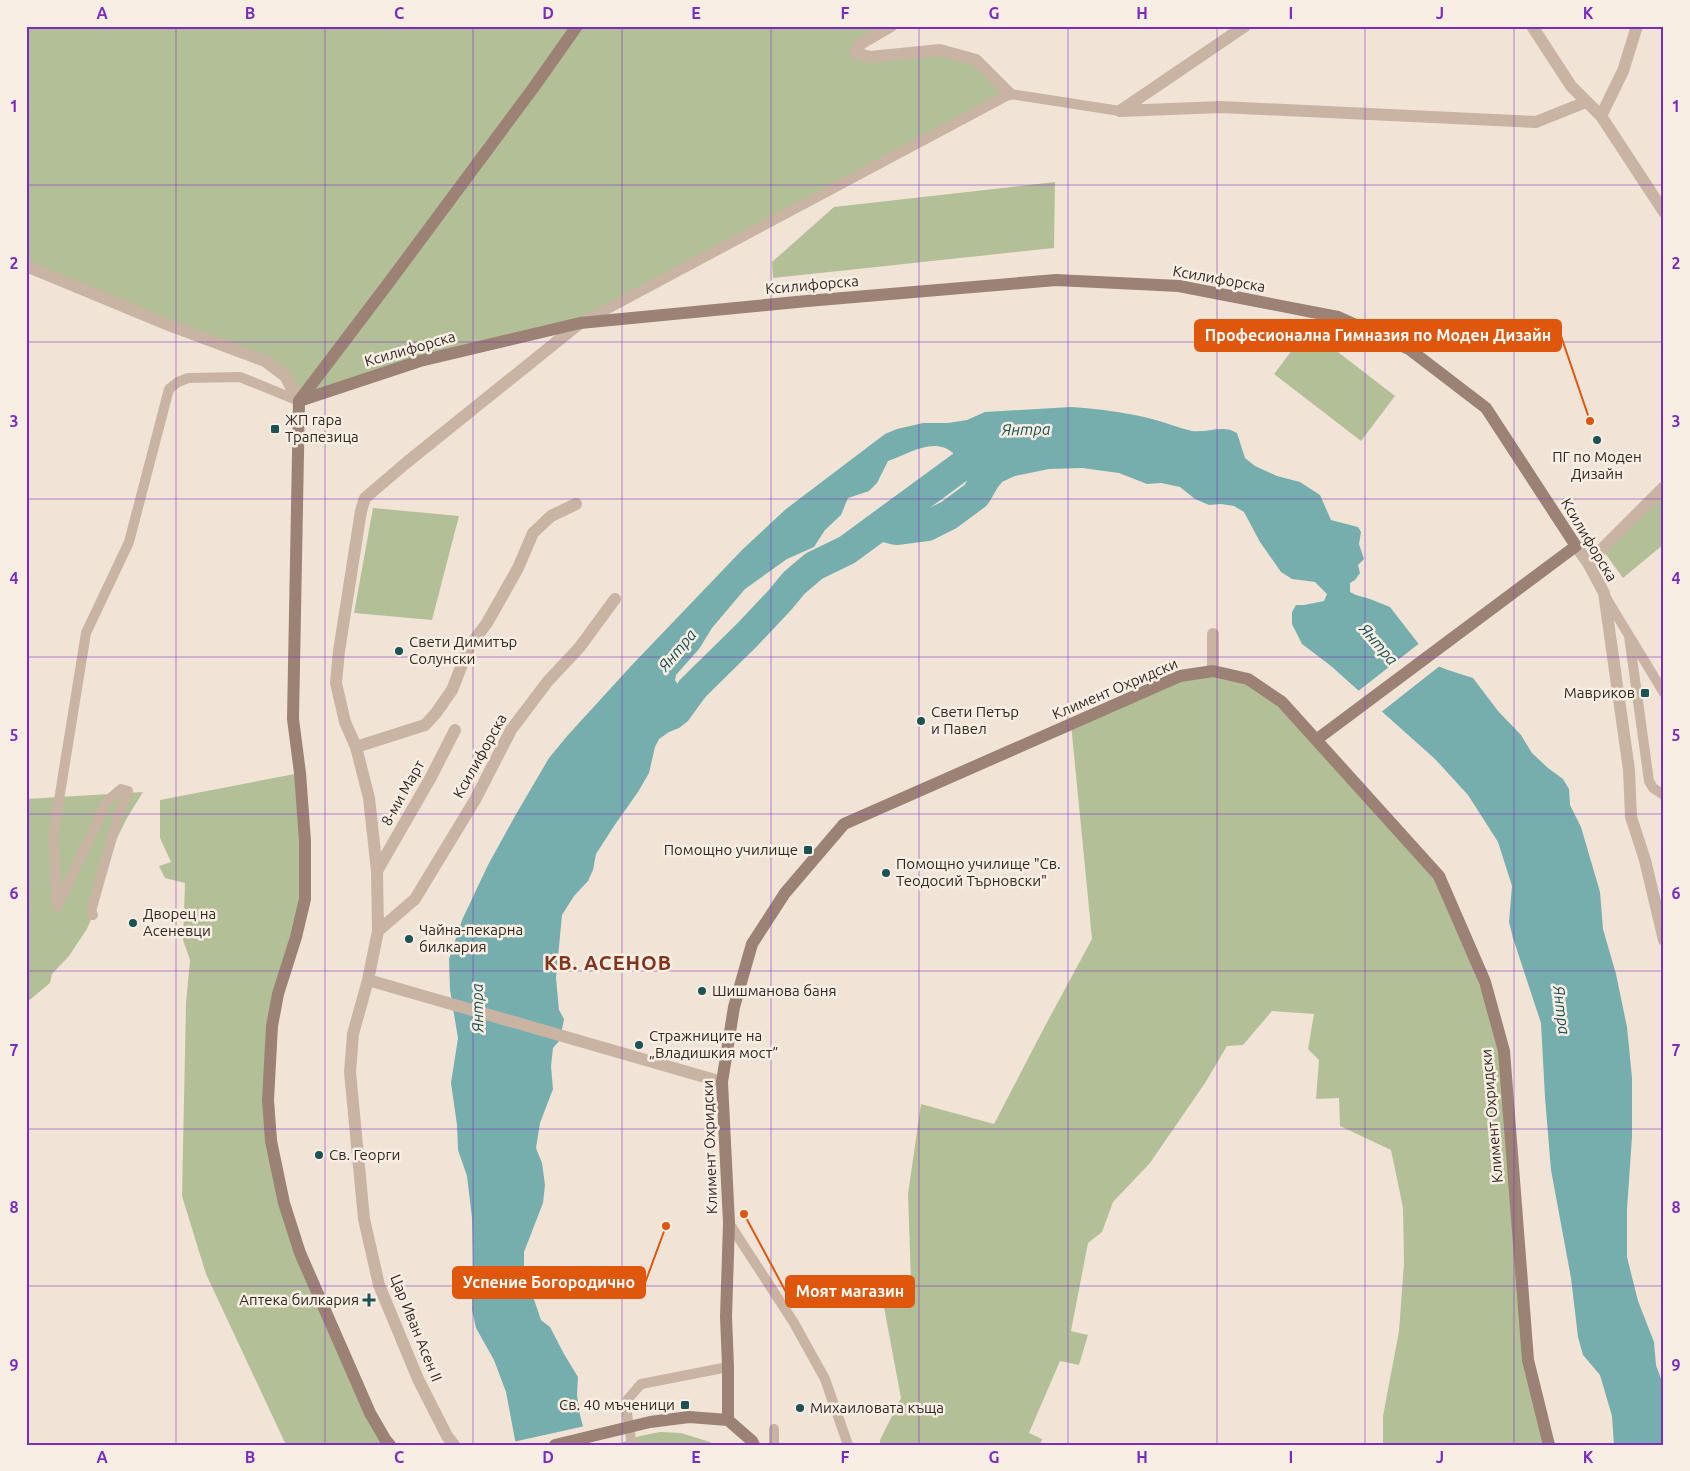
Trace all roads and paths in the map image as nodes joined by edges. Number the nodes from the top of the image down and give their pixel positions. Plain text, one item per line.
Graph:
1 (577, 26) edge
2 (891, 26) edge
3 (1245, 26) edge
4 (1532, 26) edge
5 (1637, 26) edge
6 (1010, 94) junction
7 (1586, 102) junction
8 (1120, 111) junction
9 (1601, 116) junction
10 (1664, 212) edge
11 (26, 266) edge
12 (580, 323) junction
13 (299, 401) junction
14 (1664, 487) edge
15 (576, 504) dead end
16 (1576, 546) junction
17 (1588, 563) junction
18 (1604, 593) junction
19 (615, 599) dead end
20 (1213, 634) dead end
21 (1629, 636) junction
22 (1213, 671) junction
23 (1664, 693) edge
24 (454, 730) dead end
25 (1316, 740) junction
26 (356, 746) junction
27 (1664, 795) edge
28 (377, 871) junction
29 (93, 915) dead end
30 (378, 931) junction
31 (1664, 940) edge
32 (368, 980) junction
33 (722, 1082) junction
34 (729, 1223) junction
35 (728, 1367) junction
36 (728, 1420) junction
37 (774, 1429) dead end
38 (390, 1445) edge
39 (454, 1445) edge
40 (555, 1445) edge
41 (632, 1445) edge
42 (754, 1445) edge
43 (774, 1445) edge
44 (848, 1445) edge
45 (1549, 1445) edge

1 - 13 street
2 - 6 street
3 - 8 street
4 - 7 street
5 - 9 street
6 - 8 lane
6 - 12 lane
7 - 8 street
7 - 9 street
9 - 10 street
11 - 13 street
12 - 13 street, Ксилифорска
12 - 16 street, Ксилифорска
12 - 26 street, Цар Иван Асен II
13 - 29 lane
13 - 38 street
14 - 17 street
15 - 26 street
16 - 17 street, Ксилифорска
16 - 25 street
17 - 18 street, Ксилифорска
18 - 21 lane
18 - 31 street, Ксилифорска
19 - 30 street, Ксилифорска
20 - 22 street
21 - 23 lane
21 - 27 lane
22 - 25 street, Климент Охридски
22 - 33 street, Климент Охридски
24 - 28 street, 8-ми Март
25 - 45 street, Климент Охридски
26 - 28 street, Цар Иван Асен II
28 - 30 street, Цар Иван Асен II
30 - 32 street, Цар Иван Асен II
32 - 33 street
32 - 39 street, Цар Иван Асен II
33 - 34 street, Климент Охридски
34 - 35 street, Климент Охридски
34 - 44 lane
35 - 36 street, Климент Охридски
35 - 41 lane
36 - 40 street
36 - 42 street
37 - 43 lane

